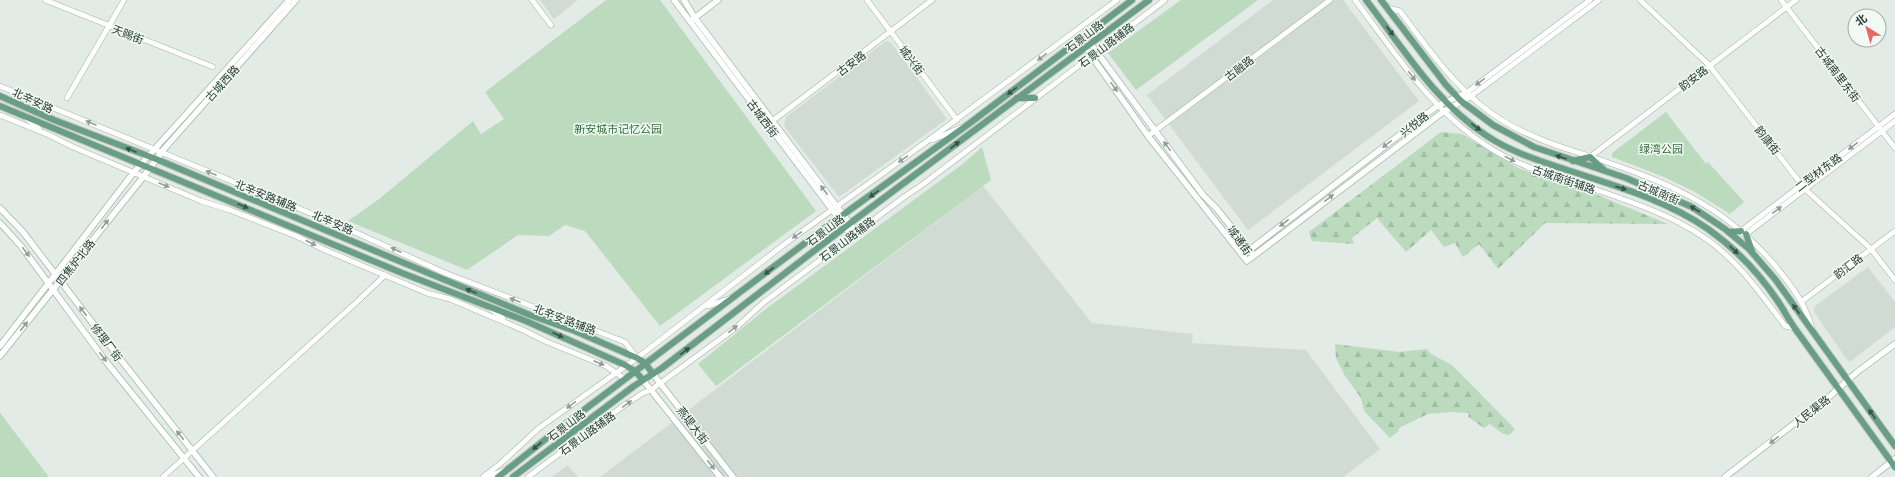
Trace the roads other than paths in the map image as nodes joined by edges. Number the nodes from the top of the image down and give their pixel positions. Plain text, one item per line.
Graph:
1 (45, 0) edge
2 (124, 0) edge
3 (289, 0) edge
4 (296, 0) edge
5 (532, 0) edge
6 (674, 0) edge
7 (684, 0) edge
8 (718, 0) edge
9 (867, 0) edge
10 (932, 0) edge
11 (1118, 0) edge
12 (1132, 0) edge
13 (1149, 0) edge
14 (1164, 0) edge
15 (1330, 0) edge
16 (1355, 0) edge
17 (1366, 0) edge
18 (1381, 0) edge
19 (1590, 0) edge
20 (1598, 0) edge
21 (1640, 0) edge
22 (1781, 0) edge
23 (1796, 0) edge
24 (1787, 6) junction
25 (1387, 8) junction
26 (693, 19) junction
27 (551, 25) dead end
28 (108, 26) junction
29 (890, 32) junction
30 (1087, 45) junction
31 (1093, 54) junction
32 (1710, 65) junction
33 (213, 67) dead end
34 (0, 86) edge
35 (1468, 94) junction
36 (0, 96) edge
37 (67, 98) dead end
38 (1017, 98) junction
39 (1035, 98) junction
40 (1458, 99) junction
41 (1445, 102) junction
42 (0, 106) edge
43 (1437, 106) junction
44 (1450, 107) junction
45 (1443, 112) junction
46 (21, 114) junction
47 (1895, 114) edge
48 (0, 115) edge
49 (957, 120) junction
50 (1895, 121) edge
51 (770, 123) junction
52 (970, 123) junction
53 (1880, 129) junction
54 (1156, 130) junction
55 (42, 132) junction
56 (1148, 136) junction
57 (922, 145) junction
58 (1895, 148) edge
59 (158, 151) junction
60 (148, 157) junction
61 (1590, 157) junction
62 (156, 159) junction
63 (1574, 161) junction
64 (141, 165) junction
65 (150, 169) junction
66 (1605, 171) junction
67 (134, 172) junction
68 (144, 176) junction
69 (232, 182) junction
70 (1804, 186) junction
71 (252, 199) junction
72 (280, 202) junction
73 (0, 208) edge
74 (834, 208) junction
75 (276, 209) junction
76 (268, 216) junction
77 (840, 217) junction
78 (0, 223) edge
79 (847, 225) junction
80 (1895, 231) edge
81 (1729, 232) junction
82 (1744, 232) junction
83 (854, 234) junction
84 (296, 236) junction
85 (1871, 249) junction
86 (1249, 250) junction
87 (1752, 253) junction
88 (1243, 255) junction
89 (1254, 256) junction
90 (446, 273) junction
91 (55, 274) junction
92 (384, 275) junction
93 (60, 280) junction
94 (1895, 280) edge
95 (48, 283) junction
96 (456, 284) junction
97 (53, 290) junction
98 (736, 296) junction
99 (1801, 302) junction
100 (487, 305) junction
101 (702, 309) junction
102 (507, 323) junction
103 (1795, 328) junction
104 (1812, 332) junction
105 (1895, 344) edge
106 (0, 346) edge
107 (0, 356) edge
108 (637, 358) junction
109 (645, 363) junction
110 (625, 365) junction
111 (635, 371) junction
112 (616, 372) junction
113 (653, 374) junction
114 (625, 379) junction
115 (643, 380) junction
116 (1848, 380) junction
117 (660, 383) junction
118 (1838, 389) junction
119 (651, 390) junction
120 (1895, 446) edge
121 (192, 451) junction
122 (184, 458) junction
123 (1894, 462) edge
124 (511, 468) junction
125 (164, 477) edge
126 (199, 477) edge
127 (213, 477) edge
128 (483, 477) edge
129 (487, 477) edge
130 (498, 477) edge
131 (513, 477) edge
132 (528, 477) edge
133 (720, 477) edge
134 (734, 477) edge
135 (1725, 477) edge
136 (1872, 477) edge

1 - 28 street, 天赐街
2 - 28 street
3 - 59 main road, 古城西路
4 - 59 main road, 古城西路
5 - 27 street
6 - 26 main road, 古城西街
7 - 26 main road, 古城西街
8 - 26 main road
9 - 29 street, 城兴街
10 - 29 street, 古安路
11 -> 49 street
12 -> 52 main road, 石景山路
13 - 30 main road, 石景山路
14 - 31 street, 石景山路辅路
15 - 54 street, 古融路
16 -> 43 street, 古城南街辅路
17 -> 41 main road, 古城南街
18 - 25 main road, 古城南街
19 -> 35 street, 兴悦路
20 - 35 street, 兴悦路
21 - 32 street, 韵康街
22 - 24 street, 古城南里东街
23 - 24 street, 韵安路
24 - 32 street, 韵安路
24 - 53 street, 古城南里东街
25 - 35 street
25 - 40 main road, 古城南街
26 - 51 main road, 古城西街
28 - 33 street, 天赐街
28 - 37 street
29 - 49 street, 城兴街
29 - 51 street, 古安路
30 - 31 main road, 城通街
30 - 38 main road, 石景山路
31 - 39 street, 石景山路辅路
31 - 54 main road, 城通街
31 -> 56 main road, 城通街
32 - 61 street, 韵安路
32 - 70 street, 韵康街
59 -> 34 street, 北辛安路辅路
35 - 40 main road, 兴悦路
35 - 61 street
60 -> 36 main road, 北辛安路
38 - 39 main road
79 -> 38 main road, 石景山路
39 - 83 street, 石景山路辅路
40 - 41 main road, 兴悦路
40 - 44 main road, 兴悦路
63 -> 40 main road, 古城南街
41 - 43 main road, 兴悦路
41 - 44 main road, 古城南街
42 - 46 main road, 北辛安路
43 - 45 street, 古城南街辅路
43 -> 86 main road, 兴悦路
44 - 45 main road, 兴悦路
44 -> 103 main road, 古城南街
89 -> 45 main road, 兴悦路
45 -> 103 street, 古城南街辅路
46 - 55 street
46 - 64 main road, 北辛安路
47 - 53 street, 二型材东路
48 - 55 street
49 - 57 street
50 - 53 street, 二型材东路
51 - 74 main road, 古城西街
52 - 57 street
52 -> 77 main road, 石景山路
53 - 58 street, 古城南里东街
53 - 70 street, 二型材东路
54 - 56 street, 古融路
86 -> 54 main road, 城通街
55 - 67 street
56 - 88 main road, 城通街
57 -> 74 street
59 - 60 main road, 古城西路
59 - 62 main road, 古城西路
69 -> 59 street, 北辛安路辅路
60 - 62 main road, 北辛安路
60 - 64 main road, 古城西路
61 - 63 main road
61 - 66 main road
61 - 82 street
62 - 65 main road, 古城西路
62 - 71 main road, 北辛安路
63 - 66 main road, 古城南街
64 - 65 main road, 北辛安路
64 - 67 main road, 四焦炉北路
65 - 68 main road, 四焦炉北路
65 -> 76 main road, 北辛安路
81 -> 66 main road, 古城南街
67 - 68 street
67 - 91 main road, 四焦炉北路
68 -> 84 street
93 -> 68 main road, 四焦炉北路
69 - 71 street
69 - 72 street, 北辛安路辅路
70 - 82 street, 二型材东路
70 - 85 street, 韵康街
71 - 75 main road, 北辛安路
72 - 75 street
90 -> 72 street, 北辛安路辅路
73 - 91 main road, 修理厂街
74 - 77 main road, 古城西街
74 -> 101 street
75 - 96 main road, 北辛安路
76 - 84 street
76 - 100 main road, 北辛安路
77 - 79 main road, 古城西街
77 -> 98 main road, 石景山路
78 -> 95 main road, 修理厂街
79 - 83 main road, 古城西街
113 -> 79 main road, 石景山路
80 - 85 street, 韵汇路
81 - 82 main road
81 - 87 main road, 古城南街
82 - 87 main road
82 - 99 street
117 -> 83 street, 石景山路辅路
84 -> 92 street
85 - 94 street, 韵康街
85 - 99 street, 韵汇路
86 - 88 main road, 兴悦路
86 - 89 main road, 城通街
104 -> 87 main road, 古城南街
88 - 89 main road, 城通街
90 - 96 street
108 -> 90 street, 北辛安路辅路
91 - 93 main road, 修理厂街
91 - 95 main road, 四焦炉北路
92 - 102 street
92 - 121 street
93 - 97 main road, 四焦炉北路
121 -> 93 main road, 修理厂街
95 - 97 main road, 修理厂街
95 - 106 main road, 四焦炉北路
108 -> 96 main road, 北辛安路
107 -> 97 main road, 四焦炉北路
97 -> 122 main road, 修理厂街
98 - 101 street
98 - 109 main road, 石景山路
99 - 104 street
100 - 102 street
100 -> 110 main road, 北辛安路
101 - 108 street
102 -> 112 street
103 - 118 main road, 古城南街
104 - 116 main road, 古城南街
105 - 116 main road, 人民渠路
108 - 109 main road, 北辛安路
108 - 110 street
109 - 111 main road, 石景山路
109 - 113 main road, 北辛安路
110 - 111 main road, 北辛安路
110 - 112 street
111 - 114 main road, 石景山路
111 - 115 main road, 北辛安路
112 - 114 street
112 -> 128 street
113 - 115 main road, 石景山路
113 - 117 main road, 燕堤大街
114 -> 124 main road, 石景山路
115 - 119 main road, 燕堤大街
115 - 131 main road, 石景山路
116 - 118 main road, 人民渠路
120 -> 116 main road, 古城南街
117 - 119 street, 石景山路辅路
117 - 134 main road, 燕堤大街
118 - 123 main road, 古城南街
118 -> 135 main road, 人民渠路
132 -> 119 street, 石景山路辅路
119 -> 133 main road, 燕堤大街
121 - 122 street
121 - 127 main road, 修理厂街
122 - 125 street
122 - 126 main road, 修理厂街
123 - 136 main road
124 - 129 street
124 - 130 main road, 石景山路

